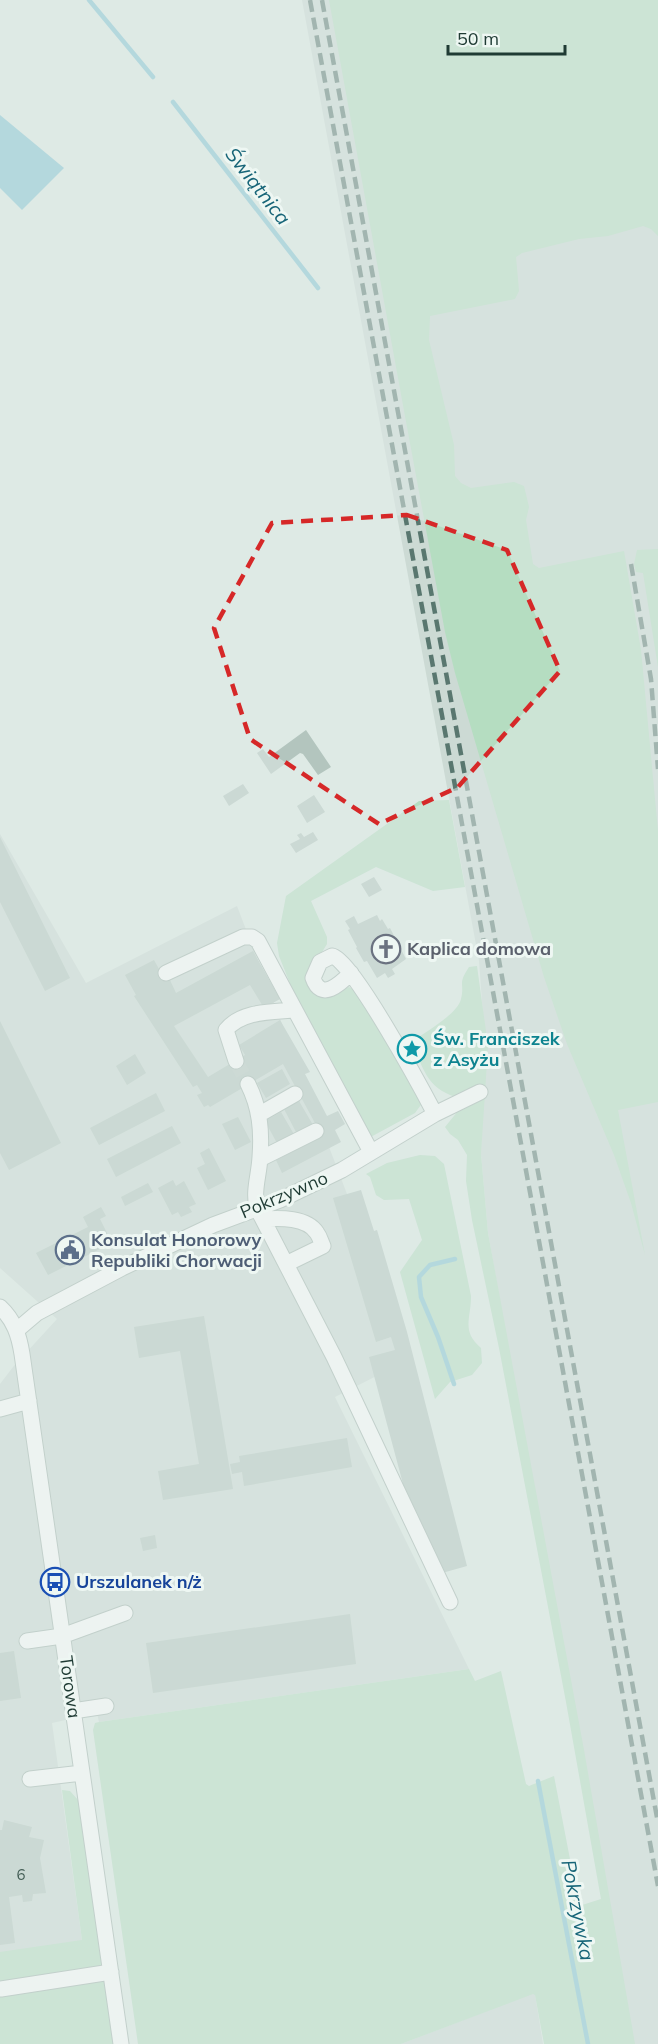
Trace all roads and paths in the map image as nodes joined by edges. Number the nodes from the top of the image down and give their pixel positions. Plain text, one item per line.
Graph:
1 (166, 973) dead end
2 (351, 973) dead end
3 (294, 1010) junction
4 (236, 1061) tunnel mouth
5 (248, 1084) tunnel mouth
6 (480, 1092) dead end
7 (295, 1094) dead end
8 (260, 1114) junction
9 (435, 1114) junction
10 (316, 1131) dead end
11 (371, 1152) junction
12 (260, 1159) junction
13 (260, 1214) junction
14 (286, 1264) junction
15 (0, 1307) edge
16 (17, 1330) junction
17 (29, 1401) junction
18 (0, 1409) edge
19 (450, 1602) dead end
20 (125, 1613) dead end
21 (63, 1636) junction
22 (27, 1641) dead end
23 (106, 1706) dead end
24 (73, 1711) junction
25 (82, 1773) junction
26 (30, 1779) dead end
27 (111, 1972) junction
28 (1, 1989) edge
29 (121, 2044) edge

1 - 3 street
2 - 9 street
3 - 4 street
3 - 11 street
5 - 8 street
6 - 9 street, Pokrzywno
7 - 8 street
8 - 12 street
9 - 11 street, Pokrzywno
10 - 12 street
11 - 13 street, Pokrzywno
12 - 13 street
13 - 14 street
13 - 14 street
13 - 16 street, Pokrzywno
14 - 19 street
15 - 16 street
16 - 17 street, Torowa
17 - 18 street
17 - 21 street, Torowa
20 - 21 street
21 - 22 street
21 - 24 street, Torowa
23 - 24 street
24 - 25 street, Torowa
25 - 26 street
25 - 27 street, Torowa
27 - 28 street
27 - 29 street, Torowa

